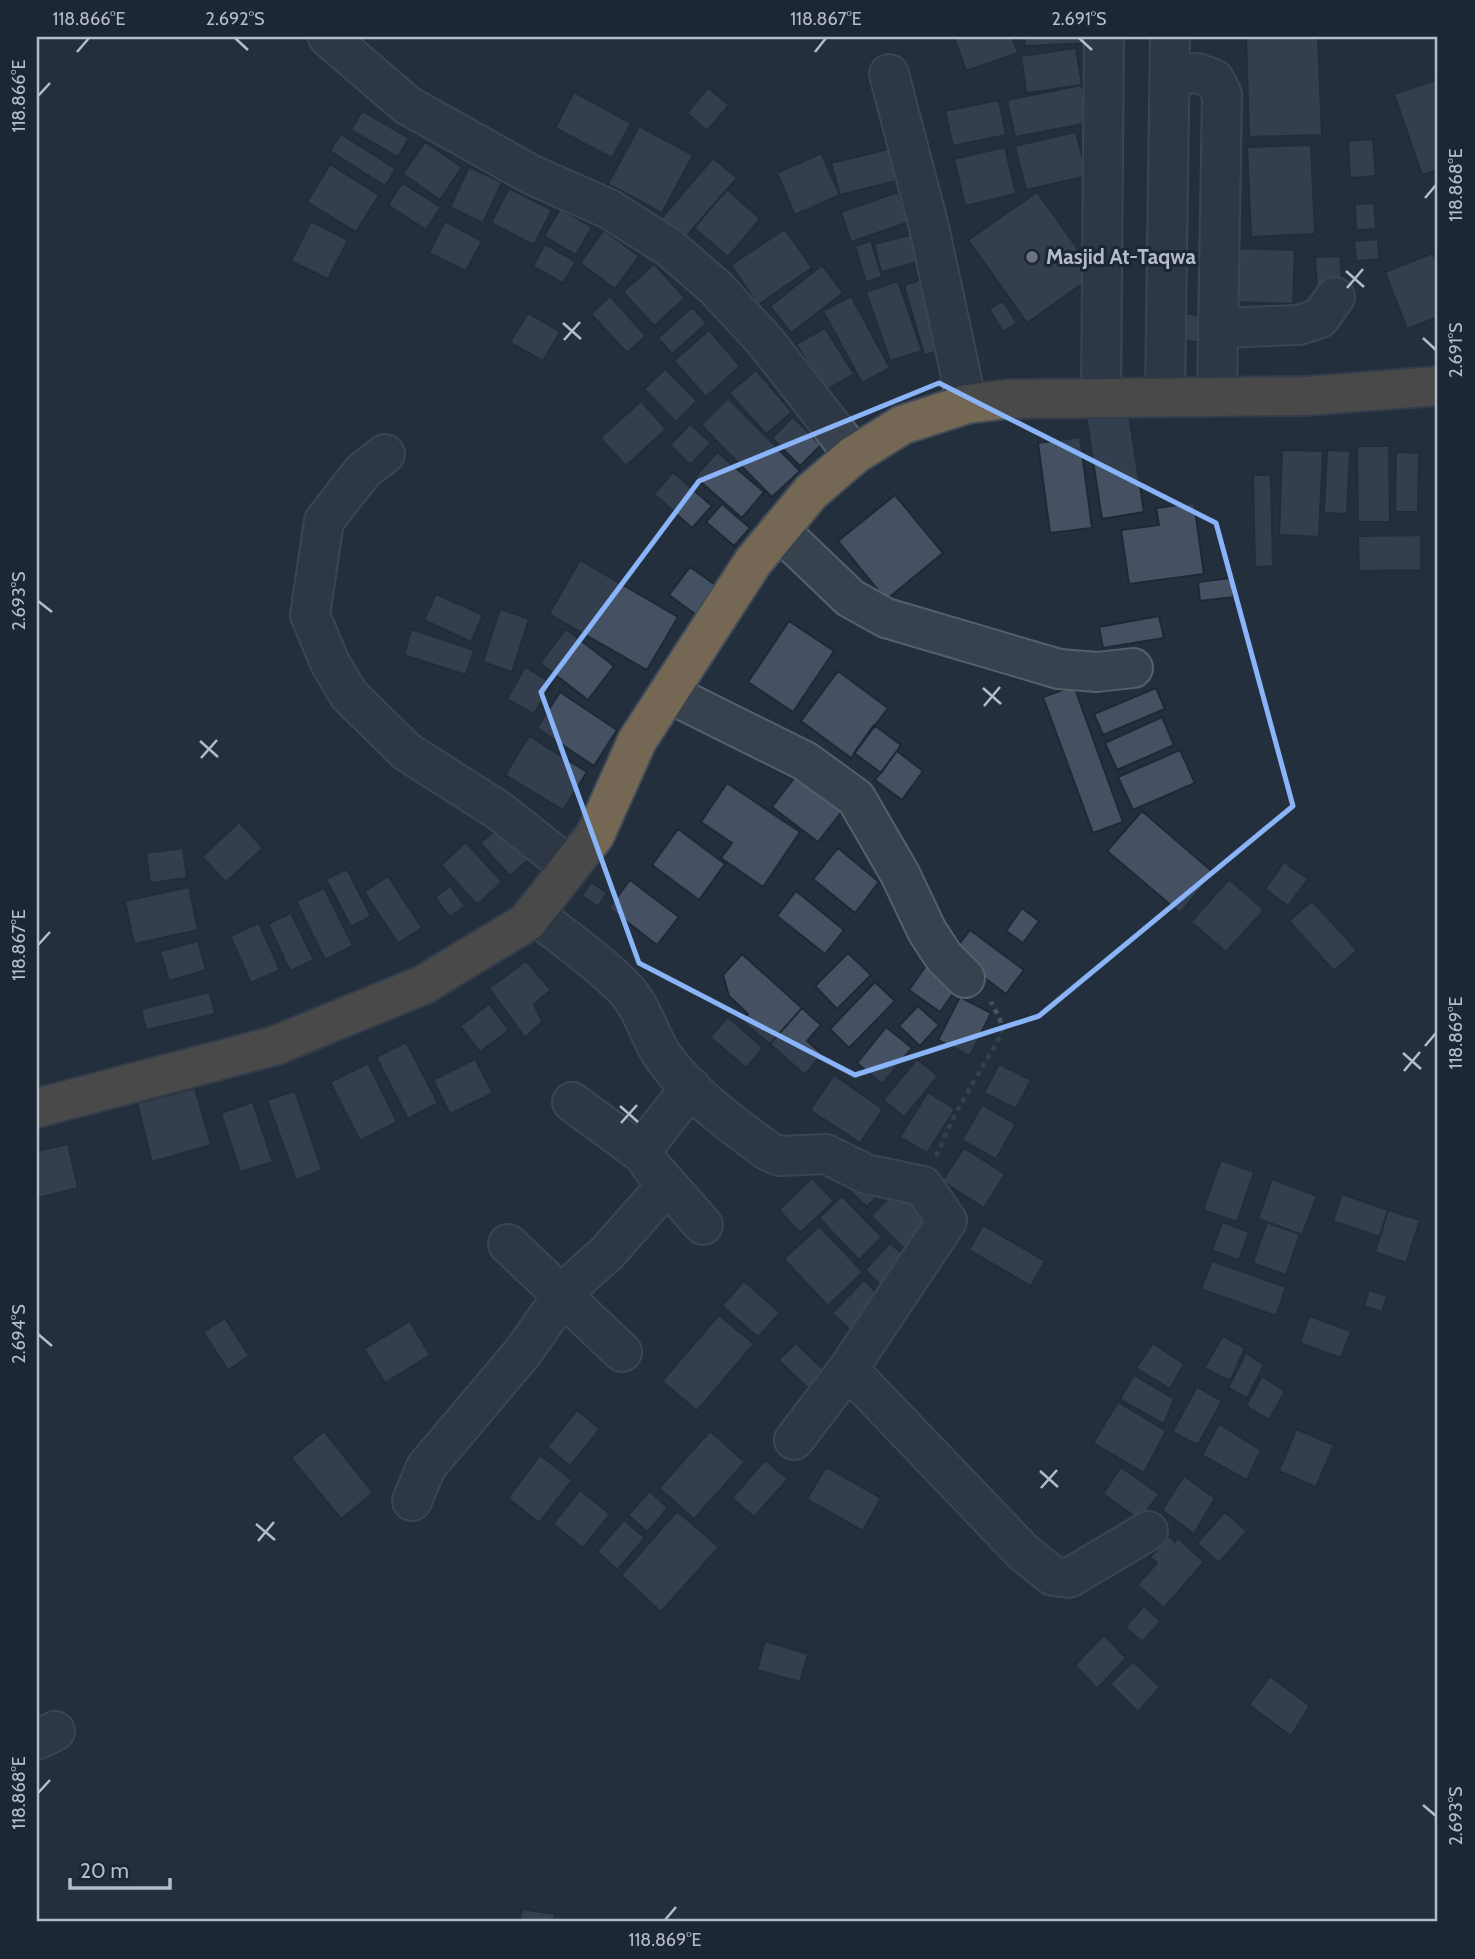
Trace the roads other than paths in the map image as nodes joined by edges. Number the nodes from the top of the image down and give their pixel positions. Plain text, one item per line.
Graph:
1 (328, 37) edge
2 (1104, 37) edge
3 (1170, 37) edge
4 (890, 74) dead end
5 (1170, 76) junction
6 (1335, 297) dead end
7 (1218, 328) junction
8 (1438, 386) edge
9 (1101, 396) junction
10 (1165, 396) junction
11 (1217, 396) junction
12 (967, 404) junction
13 (385, 454) dead end
14 (854, 455) junction
15 (779, 530) junction
16 (1133, 668) dead end
17 (668, 693) junction
18 (570, 867) junction
19 (534, 914) junction
20 (965, 978) road end
21 (691, 1087) junction
22 (572, 1102) dead end
23 (37, 1108) edge
24 (640, 1152) junction
25 (667, 1185) junction
26 (703, 1225) dead end
27 (508, 1244) dead end
28 (563, 1296) junction
29 (622, 1352) dead end
30 (848, 1369) junction
31 (794, 1440) dead end
32 (412, 1501) dead end
33 (1149, 1531) dead end

1 - 14 street
2 - 9 street
3 - 5 street
4 - 12 street
5 - 7 street
5 - 10 street
6 - 7 street
7 - 11 street
8 - 11 highway
9 - 10 highway
9 - 12 highway
10 - 11 highway
12 - 14 highway
13 - 18 street
14 - 15 highway
15 - 16 street
15 - 17 highway
17 - 18 highway
17 - 20 street
18 - 19 highway
19 - 21 street
19 - 23 highway
21 - 24 street
21 - 30 street
22 - 24 street
24 - 25 street
25 - 26 street
25 - 28 street
27 - 28 street
28 - 29 street
28 - 32 street
30 - 31 street
30 - 33 street

